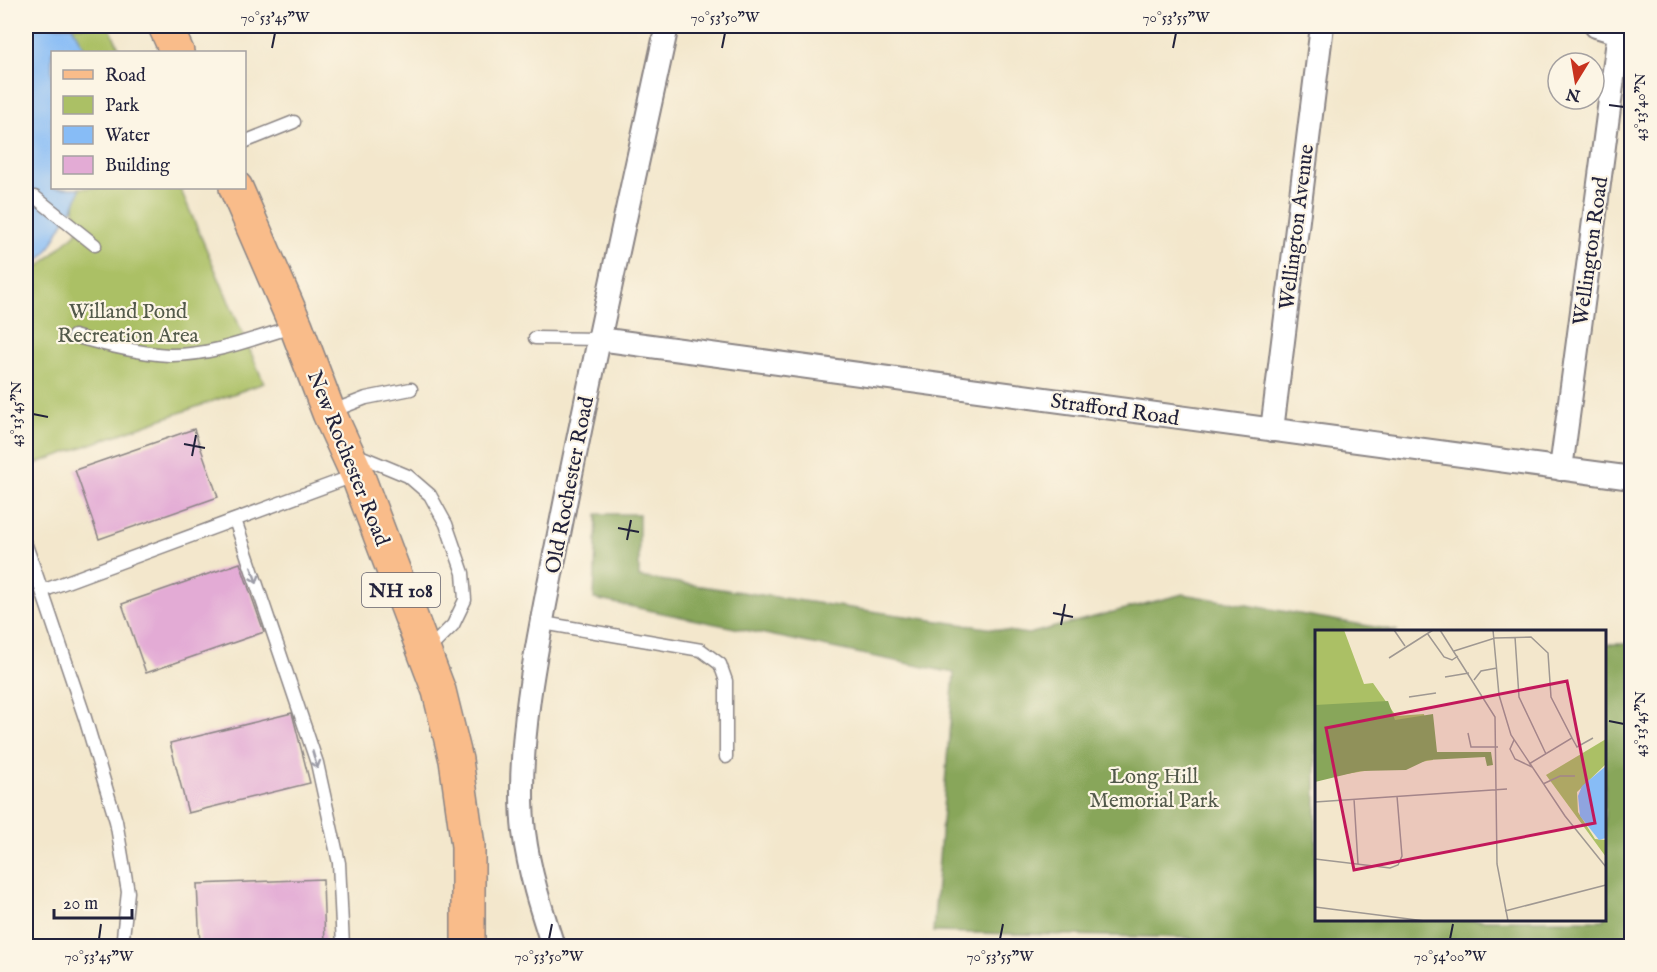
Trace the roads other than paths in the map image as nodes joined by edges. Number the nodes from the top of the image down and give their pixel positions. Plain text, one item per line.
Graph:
1 (165, 26) edge
2 (667, 26) edge
3 (1322, 26) edge
4 (1596, 26) edge
5 (1625, 35) edge
6 (177, 51) edge
7 (294, 122) dead end
8 (246, 141) edge
9 (237, 189) edge
10 (35, 197) dead end
11 (95, 245) dead end
12 (296, 326) junction
13 (74, 336) dead end
14 (536, 338) dead end
15 (598, 339) junction
16 (411, 389) dead end
17 (329, 413) junction
18 (1272, 430) junction
19 (352, 462) junction
20 (1561, 469) junction
21 (1632, 478) edge
22 (235, 520) junction
23 (26, 545) edge
24 (42, 591) junction
25 (543, 623) junction
26 (426, 653) junction
27 (726, 757) dead end
28 (122, 946) edge
29 (343, 946) edge
30 (468, 946) edge
31 (553, 946) edge

1 - 6 main road
2 - 15 street, Old Rochester Road
3 - 18 street, Wellington Avenue
4 - 5 street
5 - 20 street, Wellington Road
7 - 8 lane
9 - 12 main road, New Rochester Road / NH 108
10 - 11 lane
12 - 13 lane
12 - 17 main road, New Rochester Road / NH 108
14 - 15 lane
15 - 18 street, Strafford Road
15 - 25 street, Old Rochester Road
16 - 17 lane
17 - 19 main road, New Rochester Road / NH 108
18 - 20 street, Strafford Road
19 - 22 lane
19 - 26 main road, New Rochester Road / NH 108
19 - 26 lane
20 - 21 street, Strafford Road
22 - 24 lane
22 -> 29 lane
23 - 24 lane
24 - 28 lane
25 - 27 lane
25 - 31 street, Old Rochester Road
26 - 30 main road, New Rochester Road / NH 108

